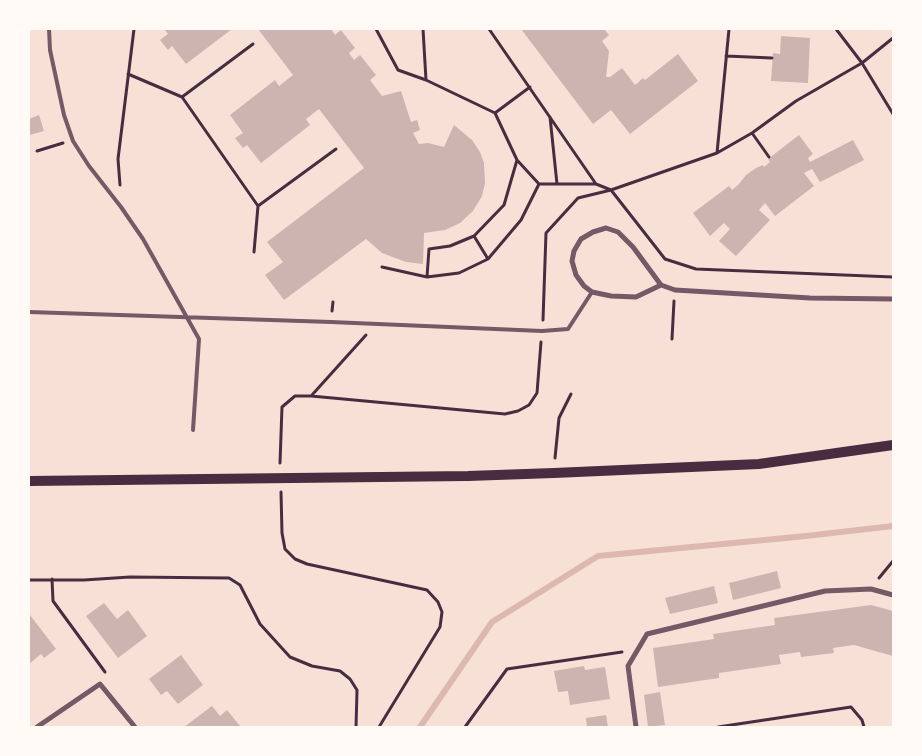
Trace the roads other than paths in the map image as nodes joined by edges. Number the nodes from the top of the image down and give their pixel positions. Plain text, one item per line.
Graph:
1 (48, 29) edge
2 (661, 285) junction
3 (592, 292) junction
4 (893, 299) edge
5 (29, 312) edge
6 (186, 317) junction
7 (192, 430) dead end
8 (893, 445) edge
9 (29, 481) edge
10 (893, 595) edge
11 (38, 727) edge
12 (135, 727) edge
13 (636, 727) edge

1 - 6 lane
2 - 3 street
2 - 3 street
2 - 4 street
3 - 6 lane
5 - 6 lane
6 - 7 lane
8 - 9 main road
10 - 13 street
11 - 12 street

